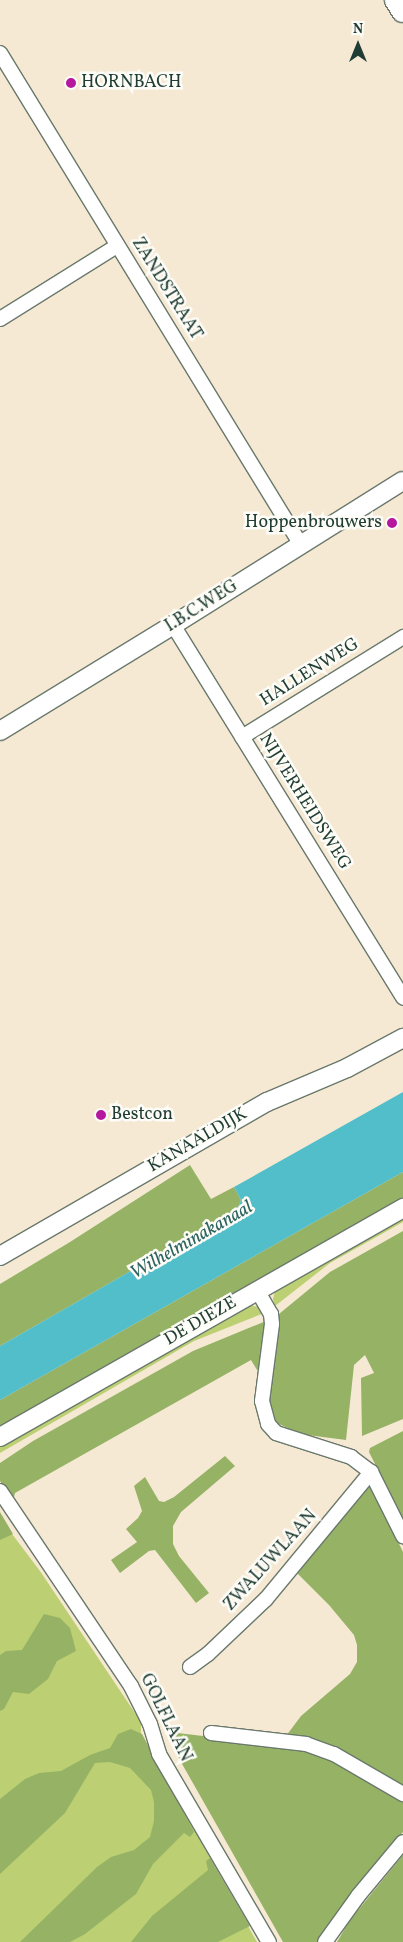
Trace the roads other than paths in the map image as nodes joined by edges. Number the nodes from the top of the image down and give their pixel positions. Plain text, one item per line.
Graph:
1 (396, 0) edge
2 (403, 12) edge
3 (0, 53) edge
4 (117, 246) junction
5 (0, 319) edge
6 (403, 481) edge
7 (301, 545) junction
8 (173, 625) junction
9 (401, 643) edge
10 (0, 730) edge
11 (242, 736) junction
12 (403, 998) edge
13 (403, 1038) edge
14 (403, 1208) edge
15 (0, 1256) edge
16 (257, 1290) junction
17 (0, 1437) edge
18 (371, 1472) junction
19 (0, 1491) edge
20 (403, 1536) edge
21 (190, 1667) dead end
22 (210, 1733) dead end
23 (403, 1794) edge
24 (403, 1842) edge
25 (269, 1942) edge
26 (325, 1942) edge

1 - 2 main road
3 - 4 street, ZANDSTRAAT
4 - 5 street
4 - 7 street, ZANDSTRAAT
6 - 7 street, I.B.C.WEG
7 - 8 street, I.B.C.WEG
8 - 10 street, I.B.C.WEG
8 - 11 street, NIJVERHEIDSWEG
9 - 11 street, HALLENWEG
11 - 12 street, NIJVERHEIDSWEG
13 - 15 street, KANAALDIJK
14 - 16 street, DE DIEZE
16 - 17 street, DE DIEZE
16 - 18 street
18 - 20 street
18 - 21 street, ZWALUWLAAN
19 - 25 street, GOLFLAAN
22 - 23 street
24 - 26 street

